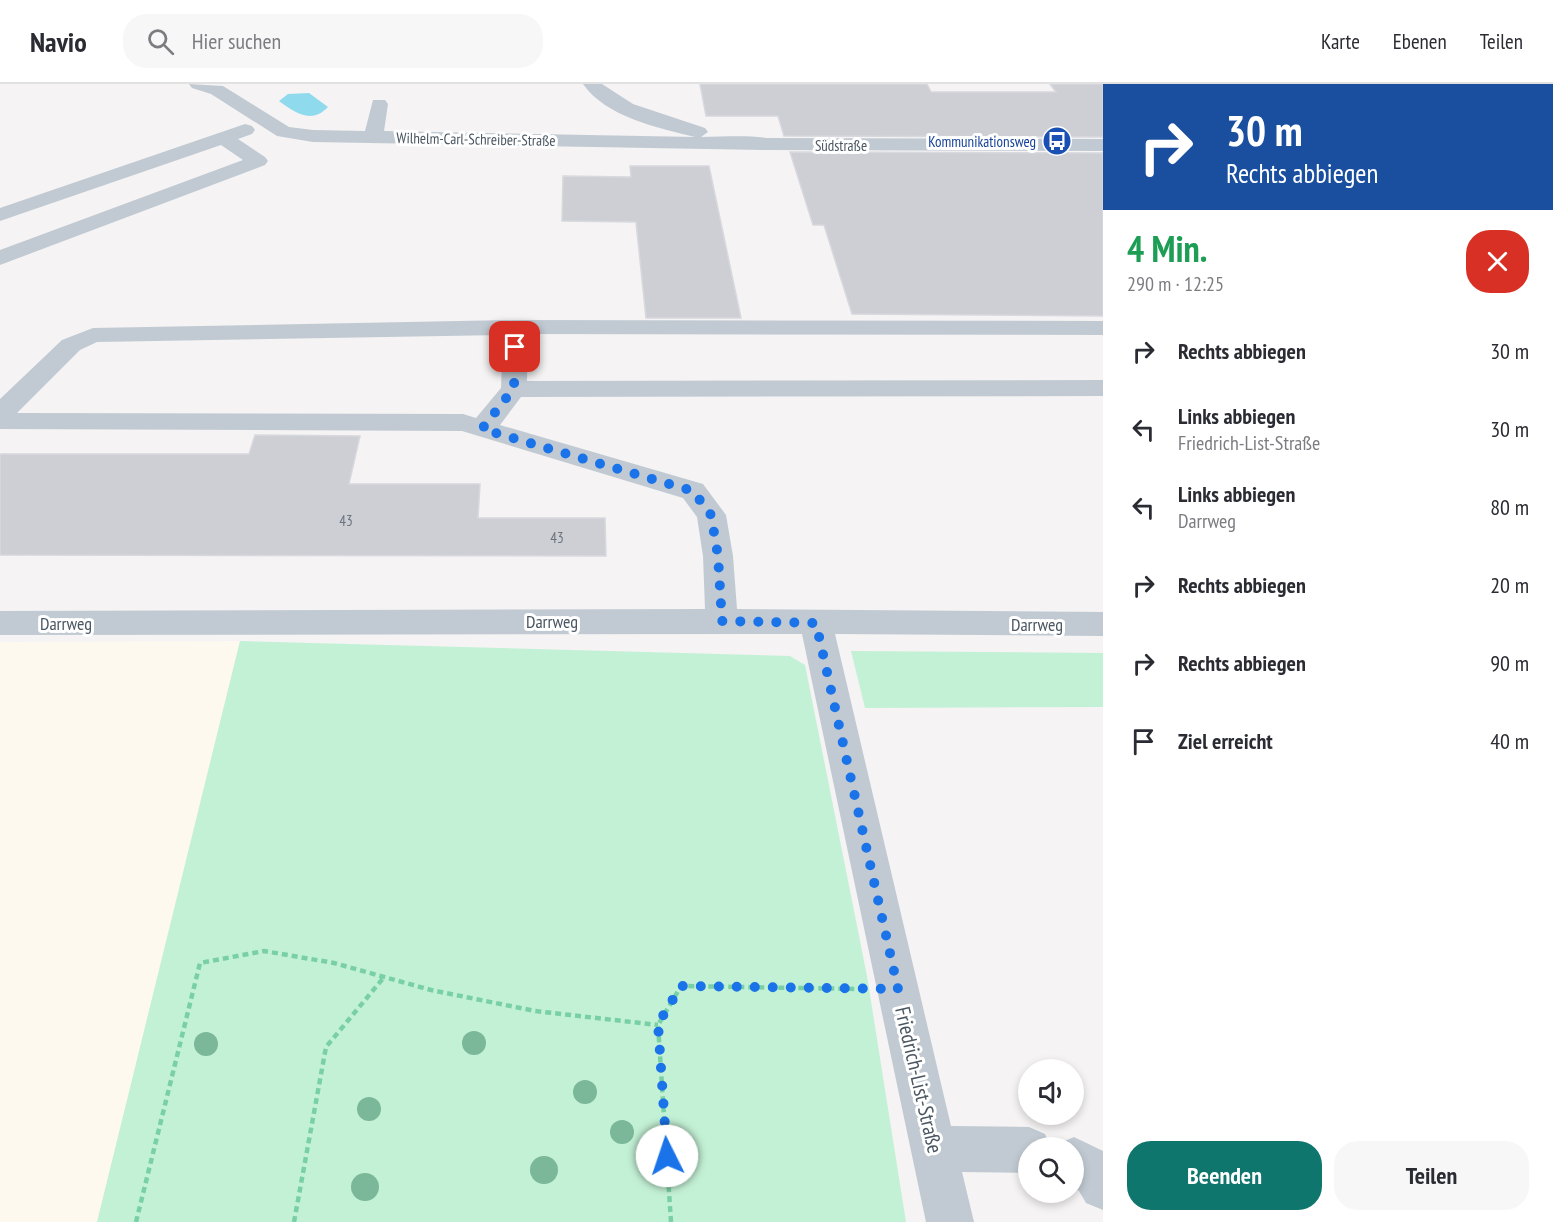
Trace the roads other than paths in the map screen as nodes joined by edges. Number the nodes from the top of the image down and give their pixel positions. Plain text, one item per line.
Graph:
1 (198, 84) edge
2 (592, 84) edge
3 (379, 104) dead end
4 (267, 122) junction
5 (675, 126) junction
6 (373, 137) junction
7 (224, 138) junction
8 (654, 142) junction
9 (767, 144) junction
10 (1103, 145) edge
11 (0, 215) edge
12 (0, 258) edge
13 (516, 327) junction
14 (1103, 328) edge
15 (514, 388) junction
16 (1103, 388) edge
17 (0, 414) edge
18 (0, 421) edge
19 (482, 429) junction
20 (722, 621) junction
21 (0, 623) edge
22 (816, 623) junction
23 (1103, 624) edge
24 (934, 1149) junction
25 (1018, 1149) edge
26 (1084, 1166) edge
27 (1103, 1186) edge
28 (950, 1222) edge

1 - 4 street, Wilhelm-Carl-Schreiber-Straße
2 - 5 street, Südstraße
3 - 6 street
4 - 6 street, Wilhelm-Carl-Schreiber-Straße
4 - 7 street
5 - 8 street
5 - 9 street, Südstraße
6 - 8 street, Wilhelm-Carl-Schreiber-Straße
7 - 11 street
7 - 12 street
8 - 9 street, Wilhelm-Carl-Schreiber-Straße
9 - 10 street, Südstraße
13 - 14 street
13 - 15 street
13 - 17 street
15 - 16 street
15 - 19 street
18 - 19 street
19 - 20 street
20 - 21 street, Darrweg
20 - 22 street, Darrweg
22 - 23 street, Darrweg
22 - 24 street, Friedrich-List-Straße
24 - 25 street
24 - 28 street, Friedrich-List-Straße
26 - 27 street

